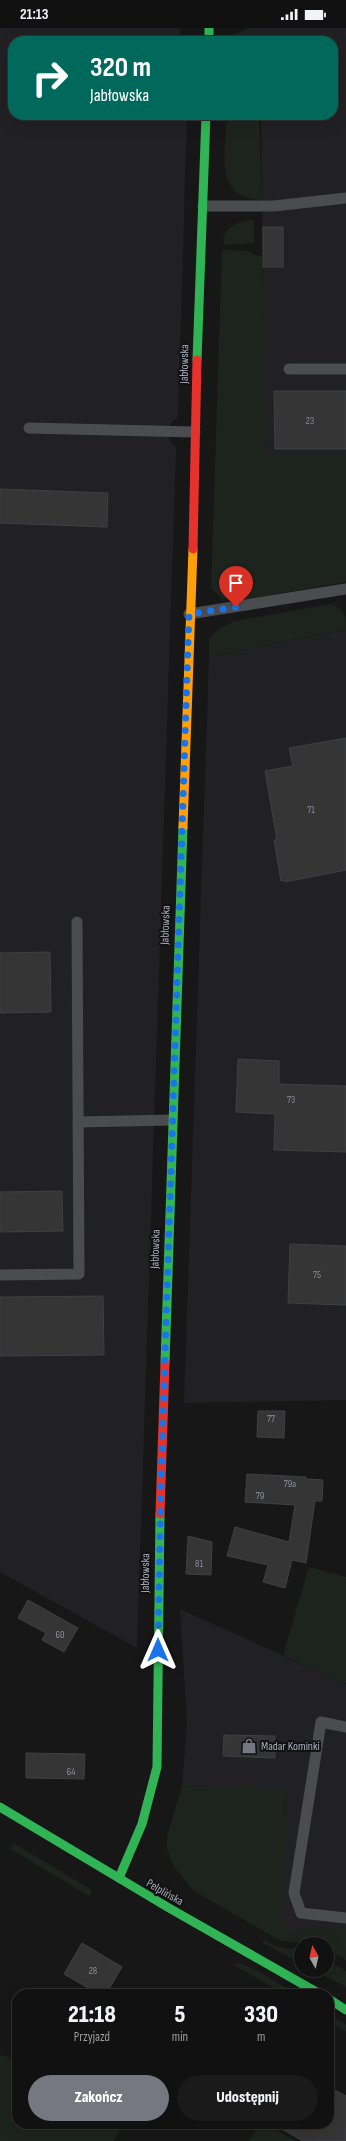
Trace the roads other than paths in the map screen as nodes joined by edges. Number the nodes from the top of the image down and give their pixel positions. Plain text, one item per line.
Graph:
1 (206, 120) edge
2 (346, 198) edge
3 (203, 206) junction
4 (289, 369) dead end
5 (346, 369) edge
6 (29, 428) dead end
7 (195, 432) junction
8 (346, 589) edge
9 (189, 614) junction
10 (77, 922) dead end
11 (172, 1120) junction
12 (78, 1122) junction
13 (0, 1275) edge
14 (346, 1727) edge
15 (0, 1807) edge
16 (119, 1878) junction
17 (346, 1918) edge
18 (311, 1989) edge
19 (334, 2002) edge
20 (346, 2010) edge

1 - 3 main road, Jabłowska
2 - 3 lane
3 - 7 main road, Jabłowska
4 - 5 lane
6 - 7 lane
7 - 9 main road, Jabłowska
8 - 9 lane
9 - 11 main road, Jabłowska
10 - 12 lane
11 - 12 lane
11 - 16 main road, Jabłowska
12 - 13 lane
14 - 17 lane
15 - 16 main road, Pelplińska
16 - 18 main road, Pelplińska
19 - 20 main road

